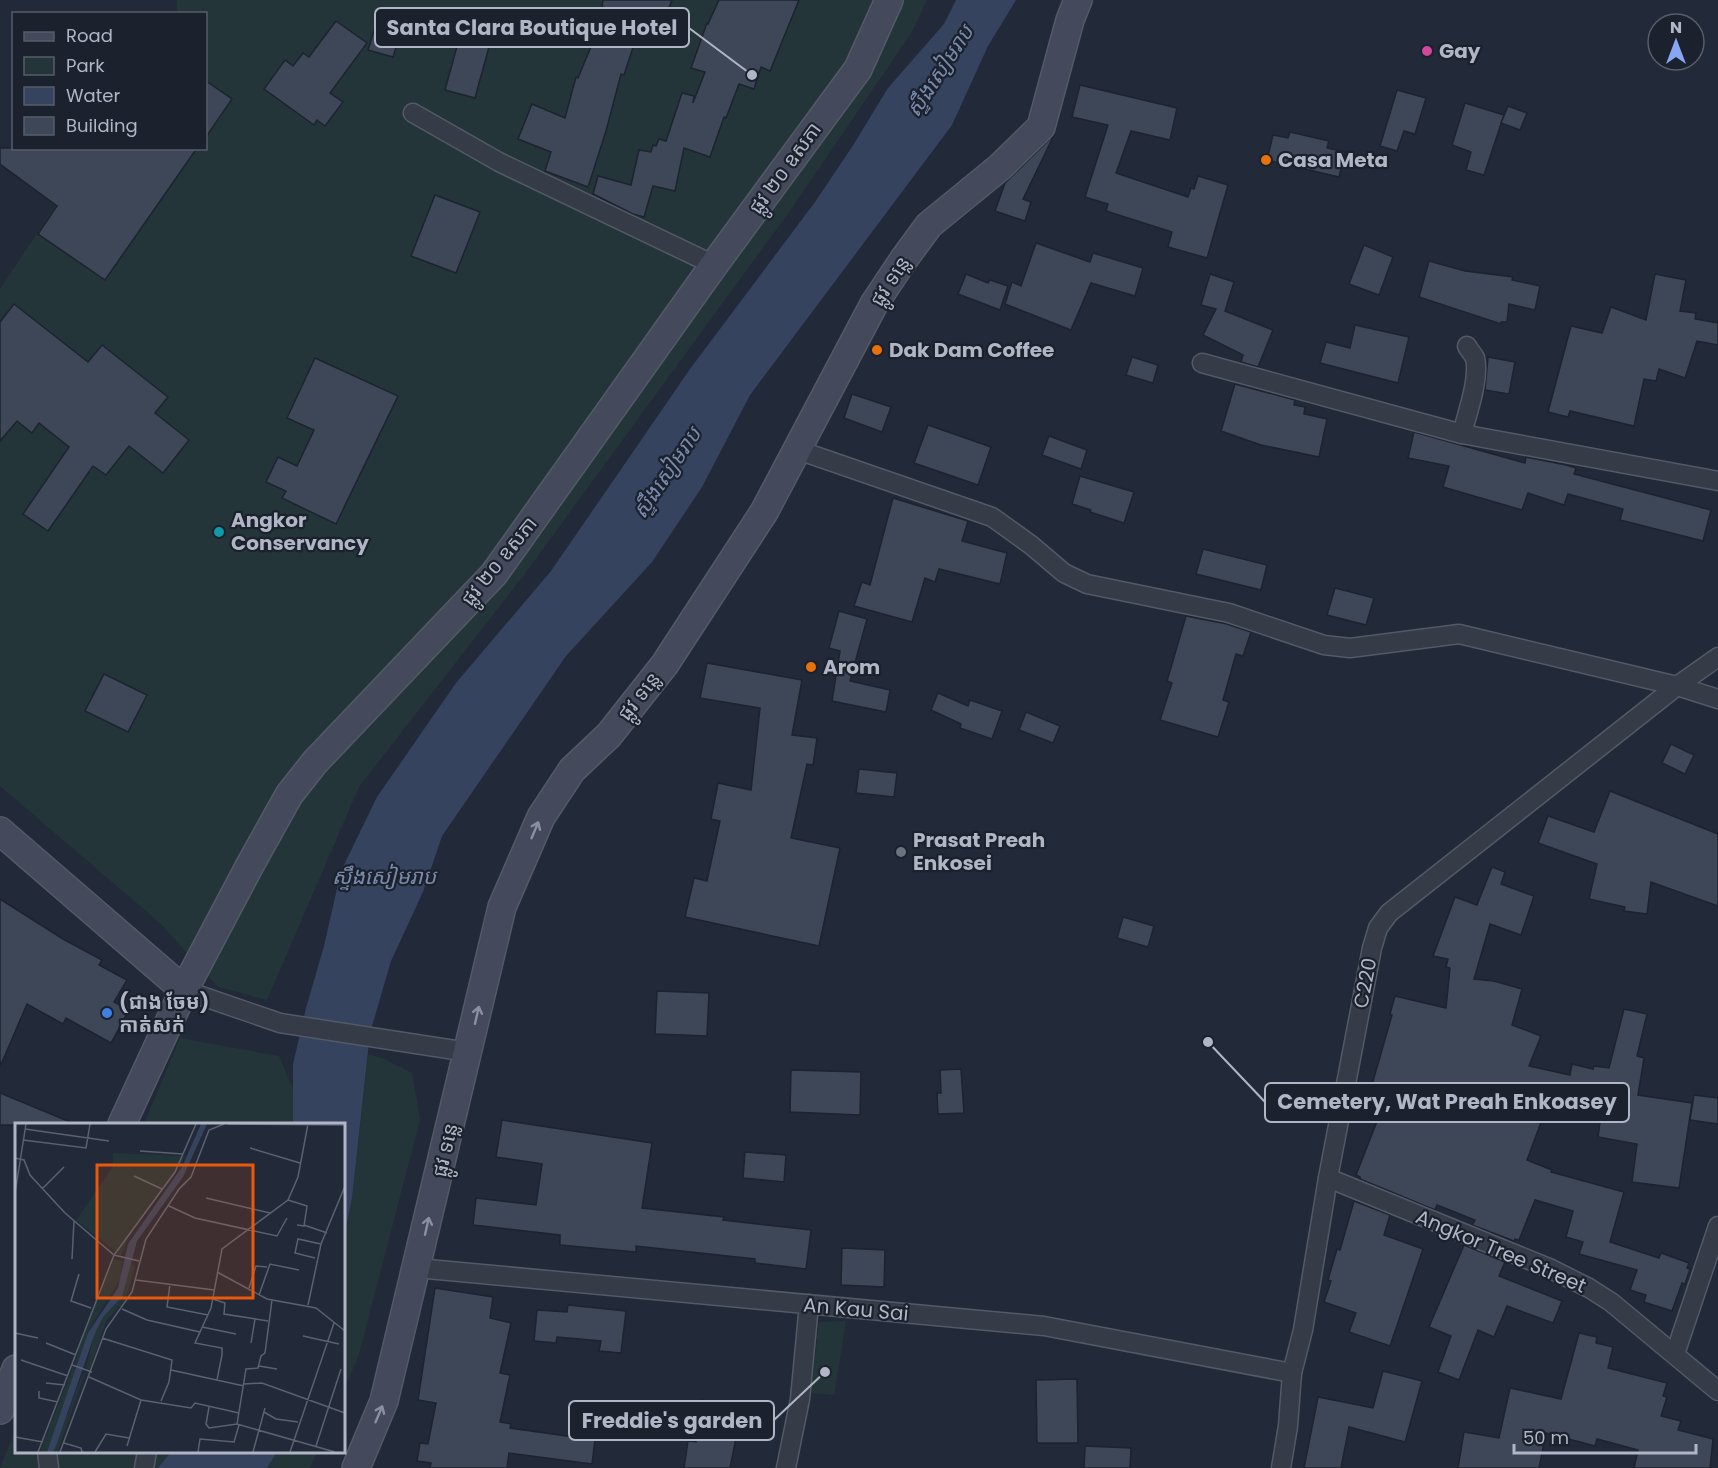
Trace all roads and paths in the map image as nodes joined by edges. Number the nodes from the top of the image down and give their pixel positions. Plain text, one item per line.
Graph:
1 (889, 0) edge
2 (1078, 0) edge
3 (413, 113) dead end
4 (714, 265) junction
5 (1467, 346) dead end
6 (1202, 363) dead end
7 (1462, 434) junction
8 (798, 450) junction
9 (1718, 481) edge
10 (1718, 657) edge
11 (1677, 686) junction
12 (1718, 699) edge
13 (0, 831) edge
14 (184, 990) junction
15 (468, 1052) junction
16 (123, 1123) edge
17 (1328, 1178) junction
18 (1718, 1226) edge
19 (417, 1268) junction
20 (810, 1304) junction
21 (1674, 1354) junction
22 (15, 1372) edge
23 (1292, 1373) junction
24 (1718, 1391) edge
25 (0, 1410) edge
26 (47, 1453) edge
27 (147, 1453) edge
28 (49, 1468) edge
29 (144, 1468) edge
30 (356, 1468) edge
31 (786, 1468) edge
32 (1281, 1468) edge

1 - 4 street, ផ្លូវ ២០ ឧសភា
2 - 8 street, ផ្លូវ ទន្លេ
3 - 4 street
4 - 14 street, ផ្លូវ ២០ ឧសភា
5 - 7 street
6 - 7 street
7 - 9 street
8 - 11 street
15 -> 8 street, ផ្លូវ ទន្លេ
10 - 11 street, C220
11 - 12 street
11 - 17 street, C220
13 - 14 street
14 - 15 street
14 - 16 street, ផ្លូវ ២០ ឧសភា
19 -> 15 street, ផ្លូវ ទន្លេ
17 - 21 street, Angkor Tree Street
17 - 23 street, C220
18 - 21 street
19 - 20 street, An Kau Sai
30 -> 19 street, ផ្លូវ ទន្លេ
20 - 23 street, An Kau Sai
20 - 31 street
21 - 24 street, Angkor Tree Street
22 - 25 street
23 - 32 street, C220
26 - 28 street
27 - 29 street

